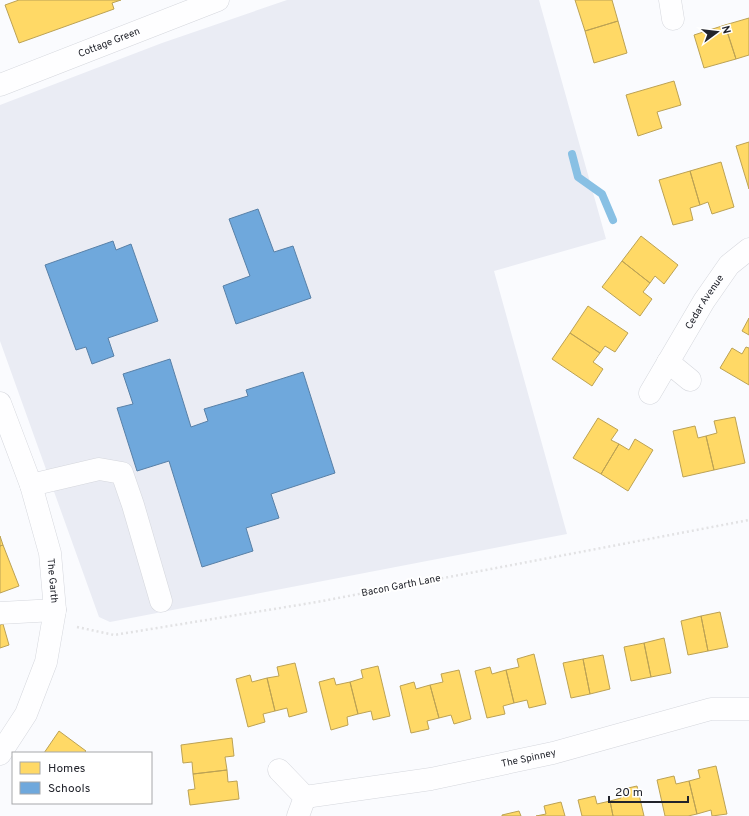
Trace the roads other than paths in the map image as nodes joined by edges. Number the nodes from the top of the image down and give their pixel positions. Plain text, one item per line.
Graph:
1 (218, 0) edge
2 (0, 85) edge
3 (749, 249) edge
4 (668, 362) junction
5 (690, 380) dead end
6 (650, 393) dead end
7 (0, 403) edge
8 (31, 485) junction
9 (161, 601) dead end
10 (0, 613) edge
11 (54, 616) junction
12 (749, 709) edge
13 (0, 754) edge
14 (279, 770) dead end
15 (302, 807) edge

1 - 2 street, Cottage Green
3 - 4 street, Cedar Avenue
4 - 5 street
4 - 6 street, Cedar Avenue
7 - 8 street, The Garth
8 - 9 street
8 - 11 street, The Garth
10 - 11 street
11 - 13 street, The Garth
12 - 15 street, The Spinney
14 - 15 street, The Spinney

